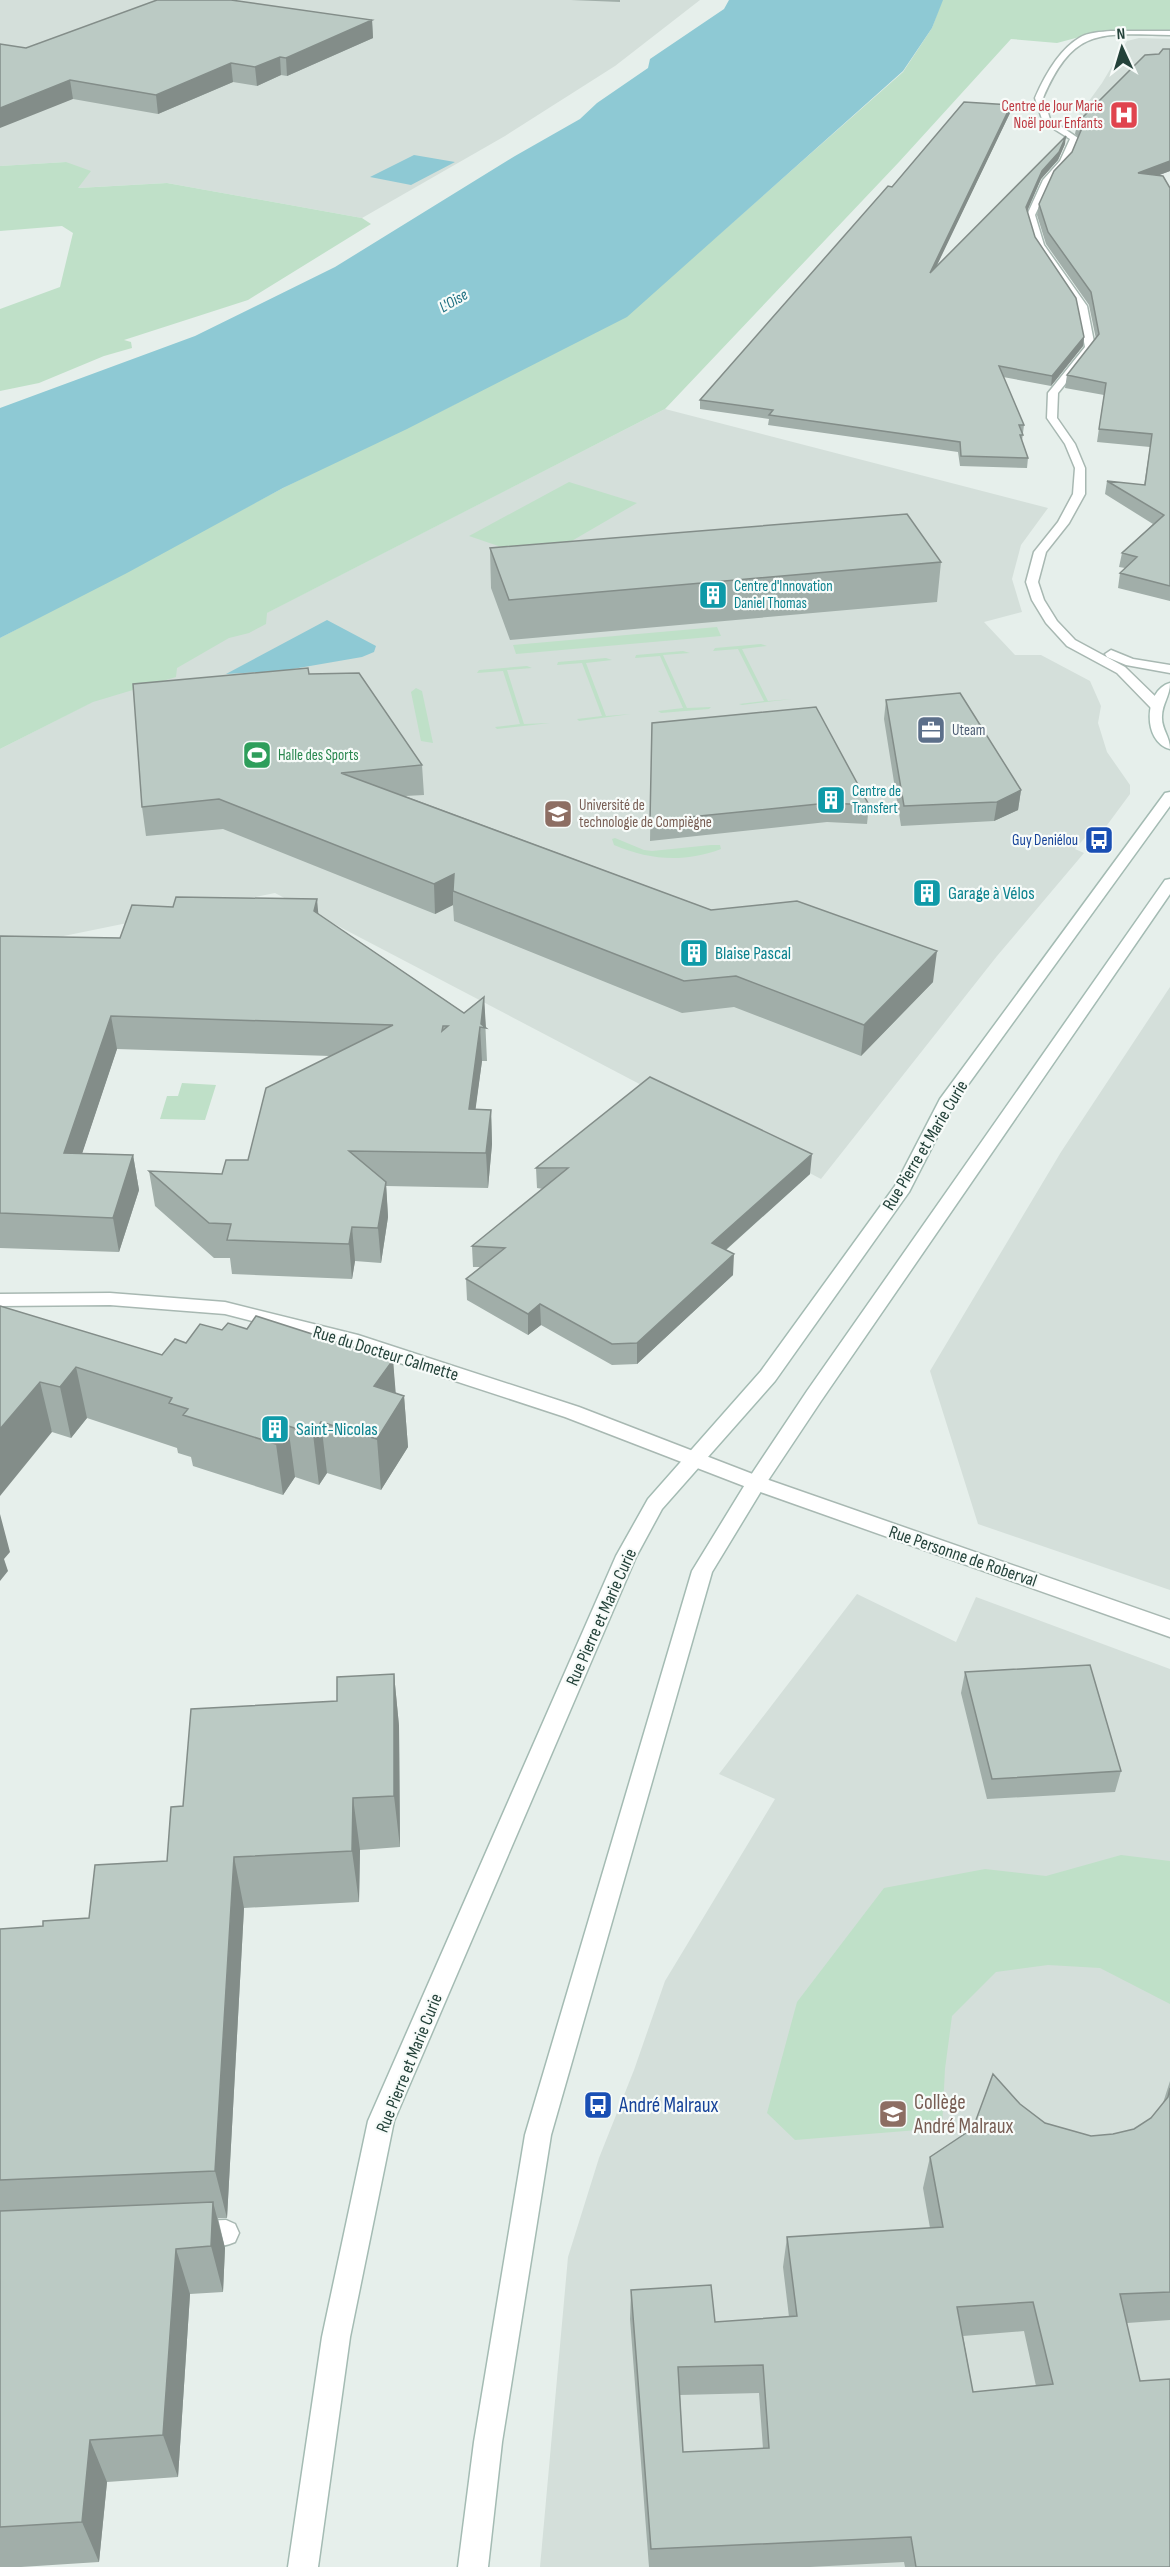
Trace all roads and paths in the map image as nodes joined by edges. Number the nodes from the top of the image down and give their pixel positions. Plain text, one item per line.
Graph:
1 (1170, 33) edge
2 (1062, 634) junction
3 (1170, 669) edge
4 (1170, 687) edge
5 (1156, 705) junction
6 (1170, 745) edge
7 (1170, 796) edge
8 (1170, 883) edge
9 (0, 1300) edge
10 (696, 1458) junction
11 (756, 1483) junction
12 (1170, 1629) edge
13 (226, 2233) dead end
14 (178, 2235) edge
15 (303, 2567) edge
16 (473, 2567) edge

1 - 2 street
2 - 3 street
2 - 5 street
4 - 5 street
5 - 6 street
7 - 10 street, Rue Pierre et Marie Curie
8 - 11 street
9 - 10 street, Rue du Docteur Calmette
10 - 11 street, Rue du Docteur Calmette
10 - 15 street, Rue Pierre et Marie Curie
11 - 12 street, Rue Personne de Roberval
11 - 16 street
13 - 14 street

